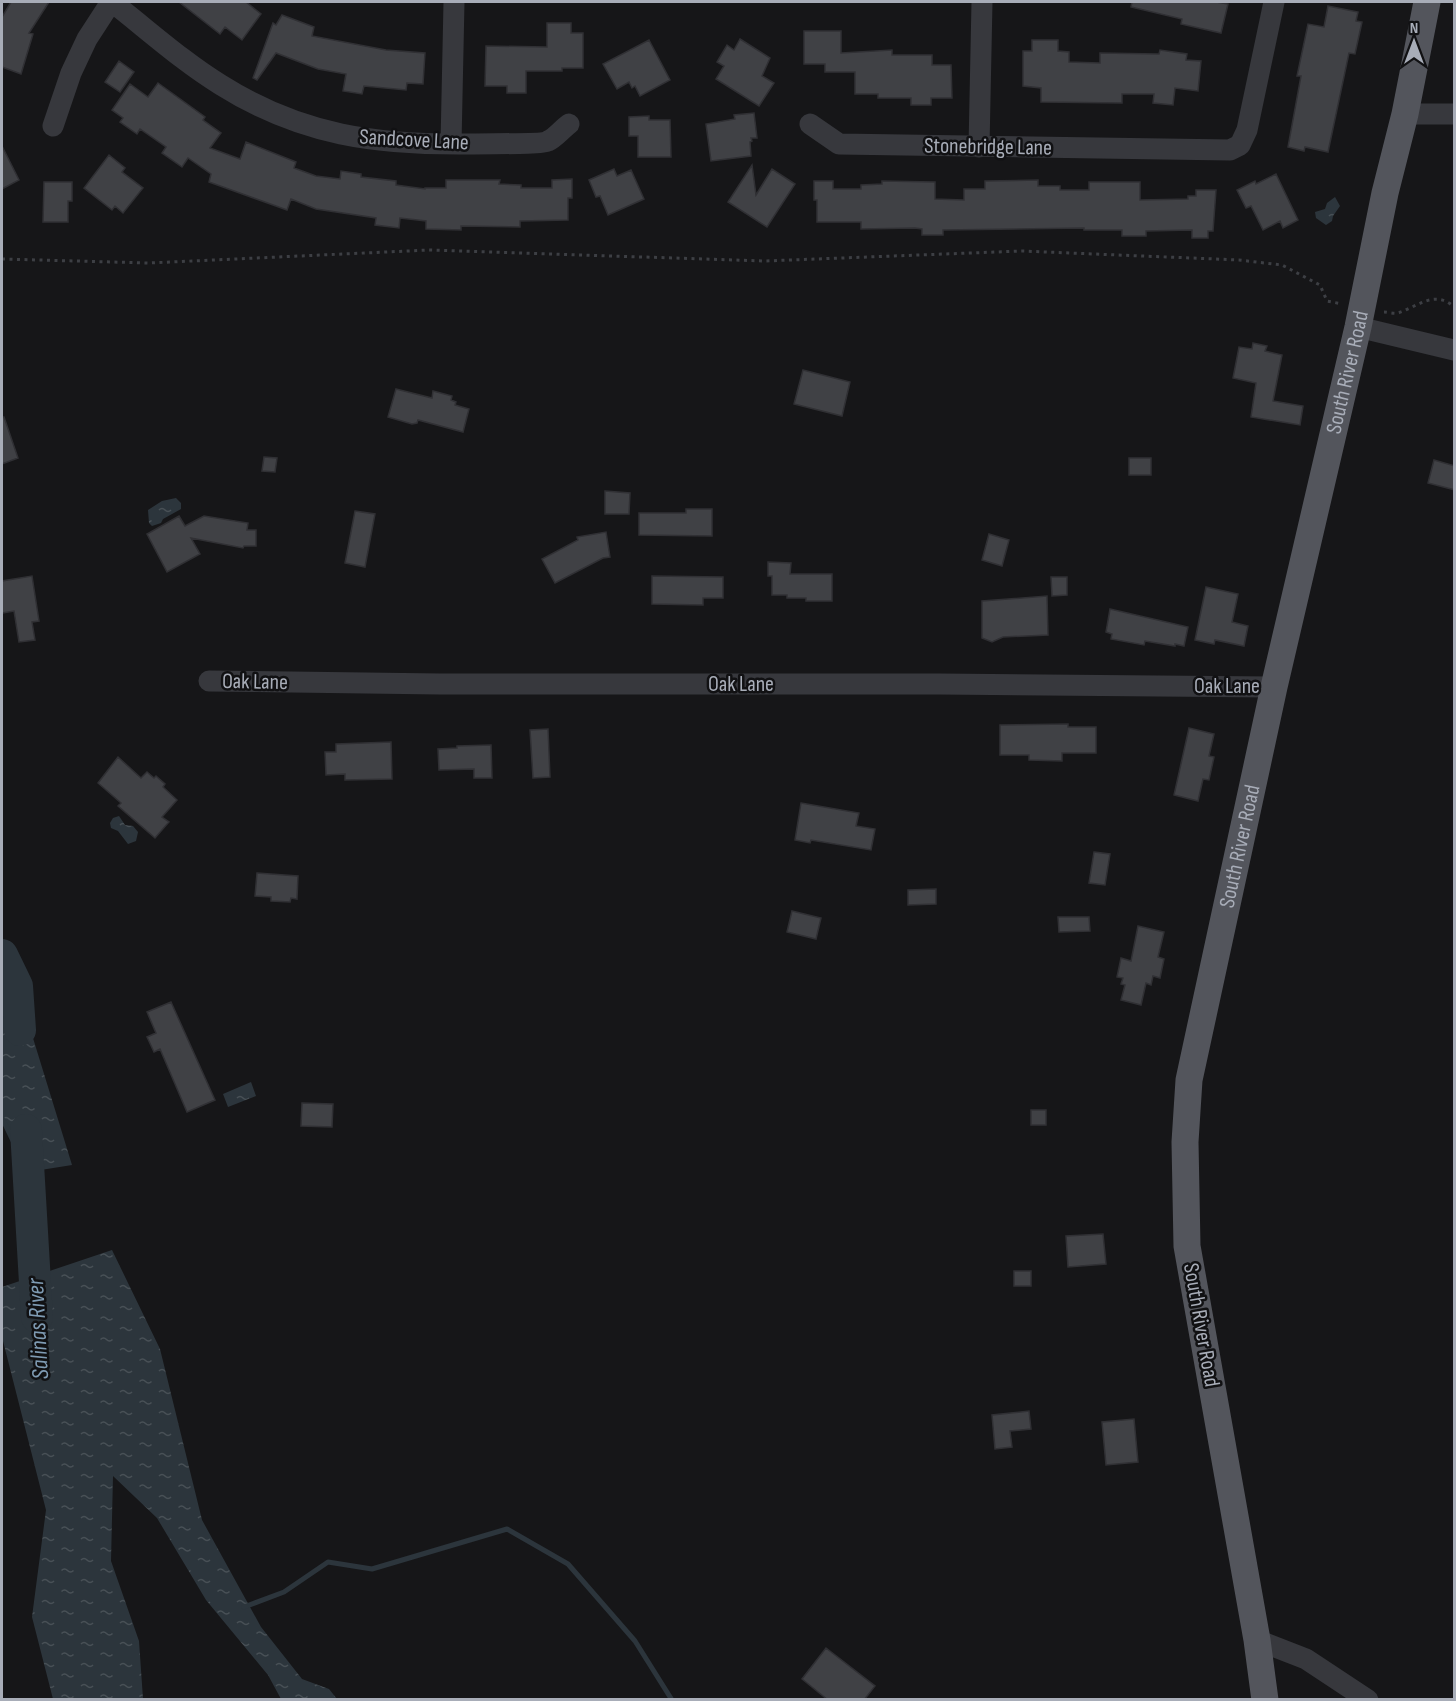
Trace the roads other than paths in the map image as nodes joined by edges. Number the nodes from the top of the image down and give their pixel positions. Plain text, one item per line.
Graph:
1 (112, 2) edge
2 (454, 2) edge
3 (982, 2) edge
4 (1274, 2) edge
5 (1426, 2) edge
6 (1405, 114) junction
7 (1455, 114) edge
8 (569, 124) dead end
9 (810, 124) dead end
10 (53, 126) dead end
11 (451, 144) junction
12 (979, 147) junction
13 (1360, 318) junction
14 (1455, 350) edge
15 (209, 681) dead end
16 (1274, 687) junction
17 (1257, 1640) junction
18 (1265, 1700) edge
19 (1368, 1700) edge

1 - 10 street
1 - 11 street, Sandcove Lane
2 - 11 street
3 - 12 street
4 - 12 street, Stonebridge Lane
5 - 6 main road, South River Road
6 - 7 street
6 - 13 main road, South River Road
8 - 11 street, Sandcove Lane
9 - 12 street, Stonebridge Lane
13 - 14 street
13 - 16 main road, South River Road
15 - 16 street, Oak Lane
16 - 17 main road, South River Road
17 - 18 main road, South River Road
17 - 19 street

